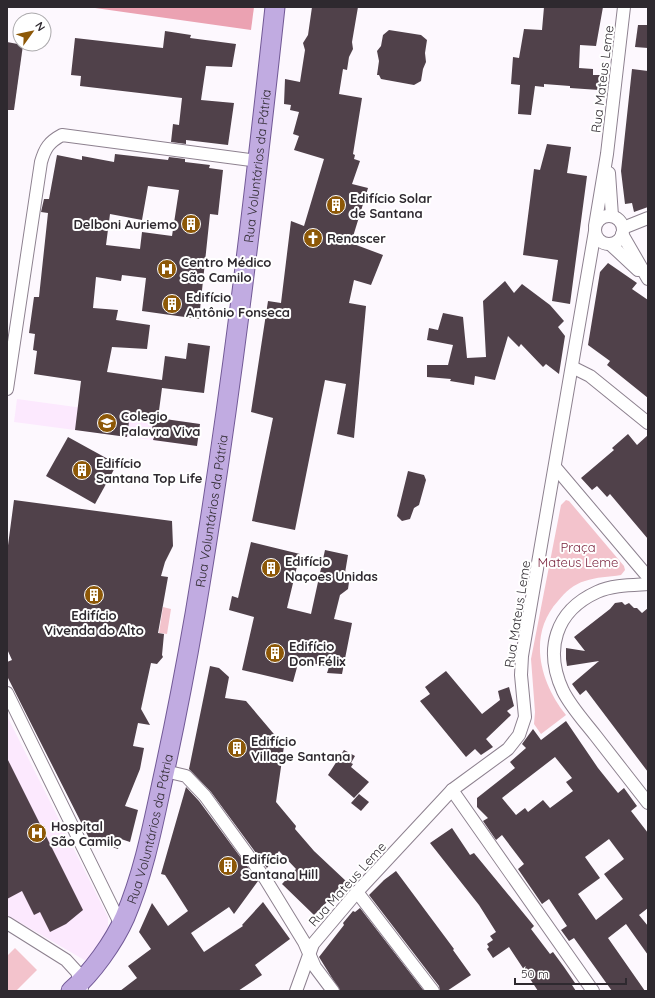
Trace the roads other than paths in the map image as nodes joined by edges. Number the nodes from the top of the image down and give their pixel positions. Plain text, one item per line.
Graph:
1 (275, 7) edge
2 (624, 7) edge
3 (608, 154) junction
4 (258, 161) junction
5 (612, 216) junction
6 (648, 218) edge
7 (595, 229) junction
8 (622, 231) junction
9 (608, 243) junction
10 (588, 275) junction
11 (648, 279) edge
12 (572, 366) junction
13 (7, 388) edge
14 (648, 423) edge
15 (555, 467) junction
16 (648, 577) edge
17 (648, 584) edge
18 (7, 693) edge
19 (164, 771) junction
20 (452, 790) junction
21 (648, 803) edge
22 (357, 892) junction
23 (7, 923) edge
24 (121, 924) junction
25 (308, 953) junction
26 (79, 988) edge
27 (296, 991) edge
28 (333, 991) edge
29 (433, 991) edge
30 (593, 991) edge

1 - 4 main road, Rua Voluntários da Pátria
2 - 3 street, Rua Mateus Leme
3 - 5 street, Rua Mateus Leme
3 - 7 street, Rua Mateus Leme
4 - 13 street
4 - 19 main road, Rua Voluntários da Pátria
5 - 7 street
5 - 8 street
6 - 8 street
7 - 9 street
7 - 10 street, Rua Mateus Leme
8 - 9 street
8 - 11 street
9 - 10 street, Rua Mateus Leme
9 - 11 street
10 - 12 street, Rua Mateus Leme
12 - 14 street
12 - 15 street, Rua Mateus Leme
15 - 16 street
15 - 20 street, Rua Mateus Leme
17 - 21 street
18 - 24 street
19 - 24 main road, Rua Voluntários da Pátria
19 - 25 street
20 - 22 street, Rua Mateus Leme
20 - 30 street
22 - 25 street, Rua Mateus Leme
22 - 29 street
23 - 26 street
24 - 26 main road, Rua Voluntários da Pátria
25 - 27 street, Rua Mateus Leme
25 - 28 street

